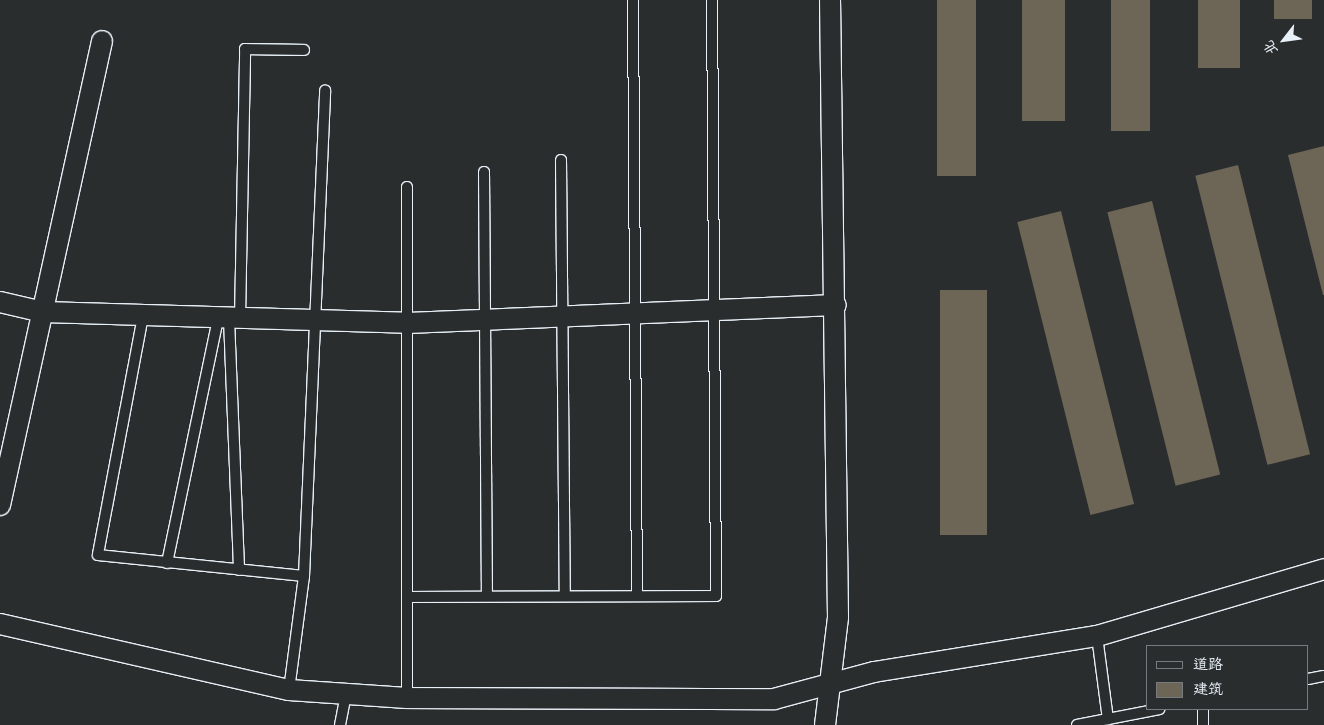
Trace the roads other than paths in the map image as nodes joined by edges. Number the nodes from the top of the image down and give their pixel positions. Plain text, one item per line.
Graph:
1 (633, 0) edge
2 (712, 0) edge
3 (830, 0) edge
4 (102, 41) dead end
5 (304, 50) dead end
6 (325, 90) dead end
7 (561, 160) dead end
8 (484, 172) dead end
9 (407, 187) dead end
10 (0, 302) edge
11 (836, 305) junction
12 (714, 310) junction
13 (43, 312) junction
14 (635, 313) junction
15 (143, 316) junction
16 (563, 316) junction
17 (229, 318) junction
18 (485, 319) junction
19 (315, 320) junction
20 (407, 322) junction
21 (0, 505) edge
22 (167, 564) junction
23 (1324, 569) edge
24 (239, 570) junction
25 (304, 576) junction
26 (407, 596) junction
27 (487, 596) junction
28 (565, 596) junction
29 (637, 596) junction
30 (0, 624) edge
31 (1097, 636) junction
32 (1324, 676) edge
33 (1309, 679) edge
34 (831, 683) junction
35 (289, 690) junction
36 (346, 694) junction
37 (407, 698) junction
38 (1154, 710) edge
39 (1202, 710) edge
40 (1108, 719) junction
41 (340, 725) edge
42 (825, 725) edge
43 (1077, 725) edge
44 (1203, 725) edge

1 - 14 lane
2 - 12 lane
3 - 11 street
4 - 13 street
5 - 17 lane
6 - 19 lane
7 - 16 lane
8 - 18 lane
9 - 20 lane
10 - 13 street
11 - 12 street
11 - 34 street
12 - 14 street
12 - 29 lane
13 - 15 street
13 - 21 street
14 - 16 street
14 - 29 lane
15 - 17 street
15 - 22 lane
16 - 18 street
16 - 28 lane
17 - 19 street
17 - 22 lane
17 - 24 lane
18 - 20 street
18 - 27 lane
19 - 20 street
19 - 25 lane
20 - 26 lane
22 - 24 lane
23 - 31 street
24 - 25 lane
25 - 35 lane
26 - 27 lane
26 - 37 lane
27 - 28 lane
28 - 29 lane
30 - 35 street
31 - 34 street
31 - 40 lane
32 - 33 lane
34 - 37 street
34 - 42 street
35 - 36 street
36 - 37 street
36 - 41 lane
38 - 40 lane
39 - 44 lane
40 - 43 lane

